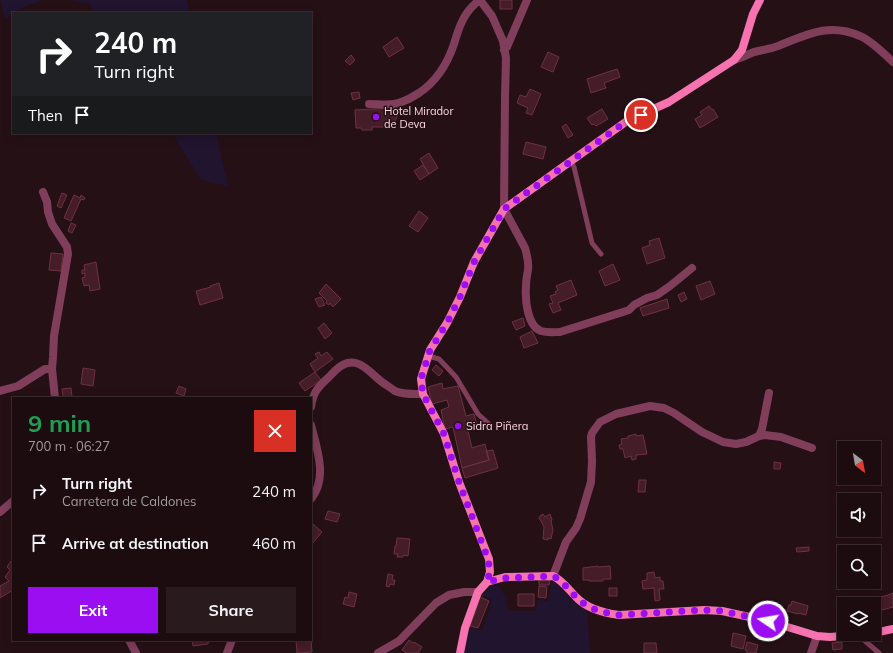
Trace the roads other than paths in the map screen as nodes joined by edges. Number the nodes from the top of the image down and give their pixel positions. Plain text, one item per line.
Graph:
1 (480, 0) edge
2 (527, 0) edge
3 (760, 0) edge
4 (504, 50) junction
5 (734, 60) junction
6 (893, 62) edge
7 (369, 104) dead end
8 (571, 161) junction
9 (43, 192) dead end
10 (504, 209) junction
11 (601, 254) dead end
12 (692, 268) dead end
13 (428, 356) junction
14 (52, 369) junction
15 (0, 391) edge
16 (769, 393) dead end
17 (423, 394) junction
18 (55, 397) edge
19 (312, 398) edge
20 (490, 424) dead end
21 (312, 428) edge
22 (759, 436) junction
23 (812, 448) dead end
24 (312, 498) edge
25 (12, 502) edge
26 (0, 512) edge
27 (553, 576) junction
28 (487, 582) junction
29 (478, 592) junction
30 (893, 629) edge
31 (881, 632) edge
32 (817, 636) junction
33 (837, 636) edge
34 (130, 641) edge
35 (232, 641) edge
36 (865, 641) edge
37 (136, 653) edge
38 (227, 653) edge
39 (378, 653) edge
40 (460, 653) edge
41 (811, 653) edge
42 (879, 653) edge

1 - 4 street
1 - 7 street
2 - 4 street
3 - 5 street
4 - 10 street
5 - 6 street
5 - 8 street
8 - 10 street
8 - 11 lane
9 - 14 street
10 - 12 street
10 - 13 street
13 - 17 street
13 - 20 lane
14 - 15 street
14 - 18 street
16 - 22 street
17 - 19 street
17 - 28 street
21 - 24 street
22 - 23 street
22 - 27 street
25 - 26 street
27 - 28 street
27 - 32 street
28 - 29 street
29 - 39 street
29 - 40 street
30 - 31 street
32 - 33 street
32 - 41 street
34 - 37 street
35 - 38 street
36 - 42 lane

